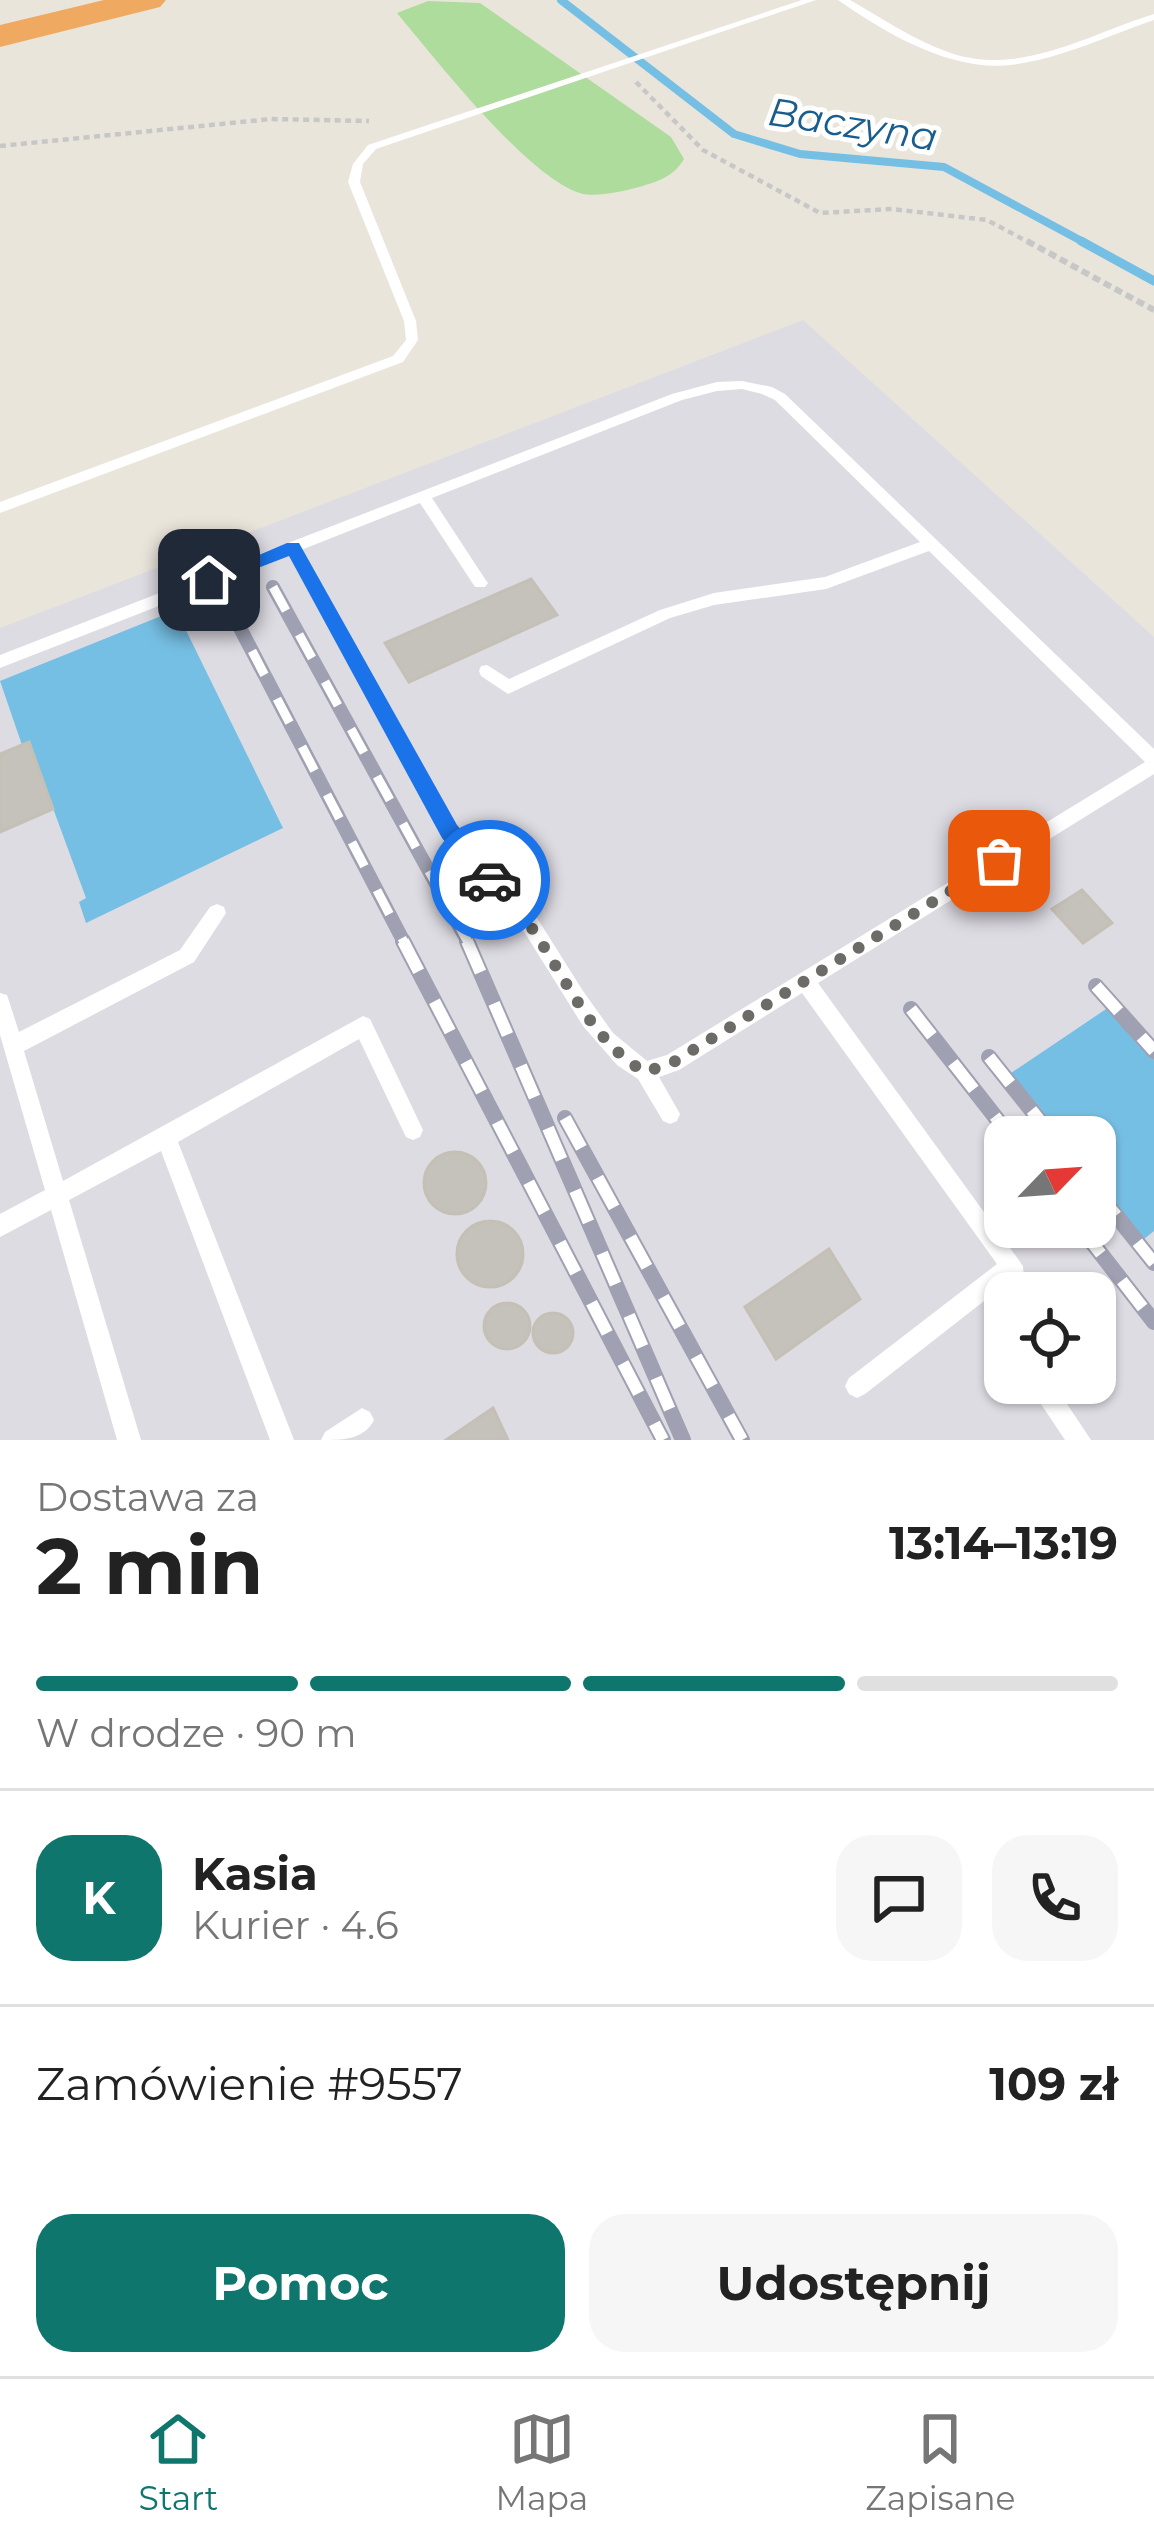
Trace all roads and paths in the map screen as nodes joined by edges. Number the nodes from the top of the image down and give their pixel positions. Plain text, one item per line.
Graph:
1 (15, 0) edge
2 (148, 0) edge
3 (811, 0) edge
4 (843, 0) edge
5 (0, 4) edge
6 (1154, 17) edge
7 (0, 36) edge
8 (621, 64) junction
9 (375, 121) dead end
10 (0, 146) edge
11 (1154, 310) edge
12 (423, 496) junction
13 (0, 508) edge
14 (931, 544) junction
15 (293, 548) junction
16 (480, 583) dead end
17 (0, 662) edge
18 (487, 671) dead end
19 (1154, 762) edge
20 (217, 914) dead end
21 (805, 981) junction
22 (0, 1002) edge
23 (13, 1046) junction
24 (645, 1072) junction
25 (670, 1114) dead end
26 (413, 1130) dead end
27 (166, 1137) junction
28 (57, 1195) junction
29 (0, 1226) edge
30 (1012, 1267) junction
31 (1012, 1272) edge
32 (857, 1386) dead end
33 (1054, 1404) edge
34 (362, 1420) dead end
35 (129, 1440) edge
36 (282, 1440) edge
37 (333, 1440) edge
38 (1079, 1440) edge

1 - 5 highway
2 - 7 highway
3 - 8 lane
4 - 6 lane
8 - 11 path
8 - 13 lane
9 - 10 path
12 - 14 lane
12 - 15 lane
12 - 16 lane
14 - 18 lane
14 - 19 lane
15 - 17 lane
15 - 24 lane
19 - 21 lane
20 - 23 lane
21 - 24 lane
21 - 30 lane
22 - 23 lane
23 - 28 lane
24 - 25 lane
26 - 27 lane
27 - 28 lane
27 - 36 lane
28 - 29 lane
28 - 35 lane
30 - 31 lane
30 - 32 lane
33 - 38 lane
34 - 37 lane

